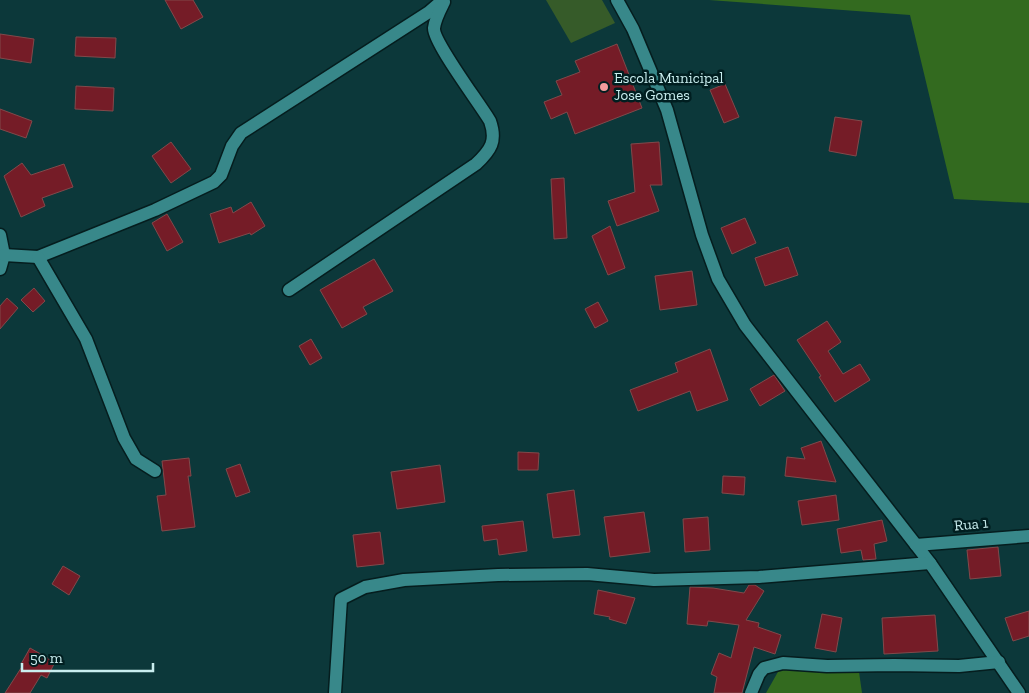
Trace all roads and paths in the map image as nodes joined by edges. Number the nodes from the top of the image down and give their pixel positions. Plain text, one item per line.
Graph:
1 (444, 0) edge
2 (618, 0) edge
3 (0, 235) edge
4 (4, 255) junction
5 (38, 257) junction
6 (0, 269) edge
7 (289, 290) dead end
8 (155, 471) dead end
9 (1029, 536) edge
10 (916, 545) junction
11 (930, 563) junction
12 (999, 662) junction
13 (335, 693) edge
14 (751, 693) edge
15 (1019, 693) edge

1 - 5 street
1 - 7 street
2 - 10 street
3 - 4 street
4 - 5 street
4 - 6 street
5 - 8 street
9 - 10 street, Rua 1
10 - 11 street
11 - 12 street
11 - 13 street
12 - 14 street
12 - 15 street

